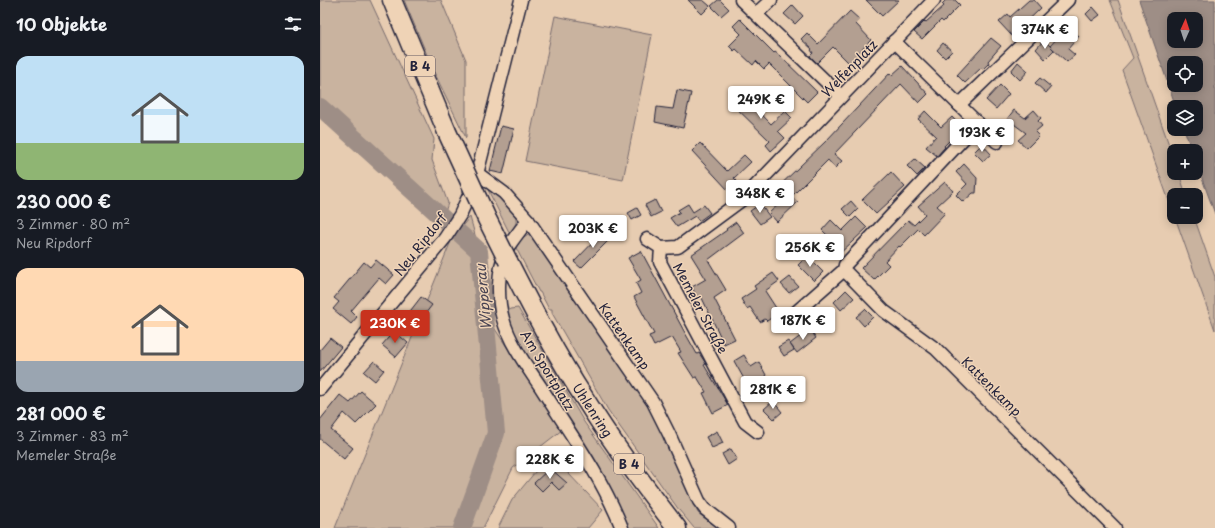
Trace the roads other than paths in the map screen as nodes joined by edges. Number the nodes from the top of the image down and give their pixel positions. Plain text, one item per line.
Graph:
1 (392, 0) edge
2 (520, 0) edge
3 (741, 0) edge
4 (771, 0) edge
5 (934, 0) edge
6 (1068, 0) edge
7 (756, 14) junction
8 (894, 41) junction
9 (841, 96) junction
10 (959, 105) junction
11 (978, 123) junction
12 (997, 142) dead end
13 (478, 173) junction
14 (528, 220) junction
15 (647, 239) dead end
16 (661, 248) junction
17 (844, 270) junction
18 (786, 321) dead end
19 (320, 389) edge
20 (758, 432) dead end
21 (622, 528) edge
22 (677, 528) edge
23 (729, 528) edge
24 (1115, 528) edge

1 - 22 highway, Uhlenring / B 4, bridge
2 - 13 street, Neu Ripdorf
3 - 7 street
4 - 7 street
5 - 8 street, Welfenplatz
6 - 10 street
7 - 9 street
8 - 9 street, Welfenplatz
8 - 10 street
9 - 16 street, Welfenplatz
10 - 11 street
11 - 12 street
11 - 17 street
13 - 14 street, Kattenkamp
13 - 19 street, Neu Ripdorf
14 - 21 street, Am Sportplatz
14 - 23 street, Kattenkamp
15 - 16 street
16 - 20 street, Memeler Straße
17 - 18 street
17 - 24 street, Kattenkamp

